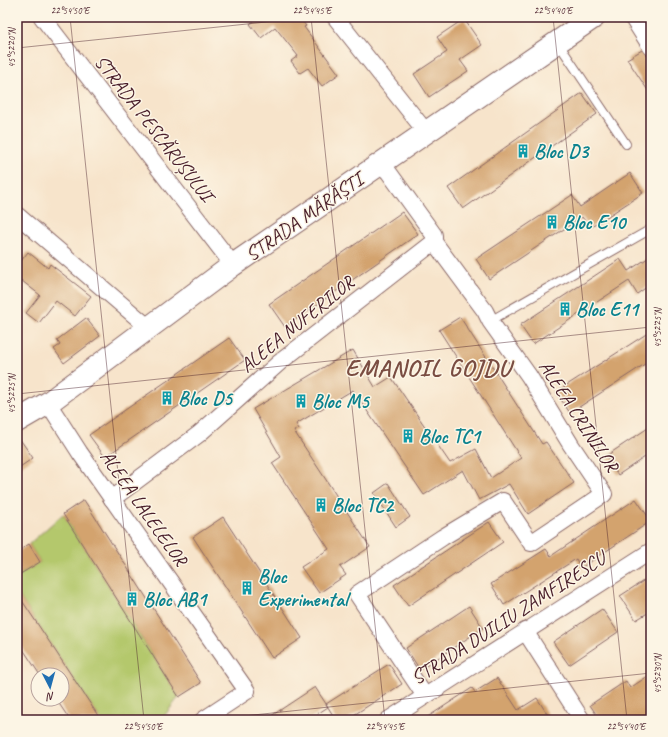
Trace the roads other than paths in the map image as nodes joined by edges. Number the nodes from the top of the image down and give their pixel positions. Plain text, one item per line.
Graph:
1 (42, 17) edge
2 (335, 17) edge
3 (594, 17) edge
4 (632, 17) edge
5 (558, 42) junction
6 (651, 47) edge
7 (426, 132) junction
8 (626, 144) dead end
9 (382, 163) junction
10 (17, 215) edge
11 (651, 229) edge
12 (434, 242) junction
13 (233, 265) junction
14 (490, 321) junction
15 (148, 327) junction
16 (48, 403) junction
17 (17, 421) edge
18 (112, 499) junction
19 (651, 551) edge
20 (525, 631) junction
21 (425, 696) junction
22 (203, 720) edge
23 (388, 720) edge
24 (582, 720) edge

1 - 13 street, STRADA PESCĂRUȘULUI
2 - 7 street
3 - 5 main road, STRADA MĂRĂȘTI
4 - 6 street
5 - 7 main road, STRADA MĂRĂȘTI
5 - 8 lane
7 - 9 main road, STRADA MĂRĂȘTI
9 - 12 street, ALEEA CRINILOR
9 - 13 main road, STRADA MĂRĂȘTI
10 - 15 street
11 - 14 lane
12 - 14 street, ALEEA CRINILOR
12 - 18 street, ALEEA NUFERILOR
13 - 15 main road, STRADA MĂRĂȘTI
14 - 21 street, ALEEA CRINILOR
15 - 16 main road, STRADA MĂRĂȘTI
16 - 17 main road, STRADA MĂRĂȘTI
16 - 18 street, ALEEA LALELELOR
18 - 22 street, ALEEA LALELELOR
19 - 20 street, STRADA DUILIU ZAMFIRESCU
20 - 21 street, STRADA DUILIU ZAMFIRESCU
20 - 24 street
21 - 23 street, STRADA DUILIU ZAMFIRESCU

